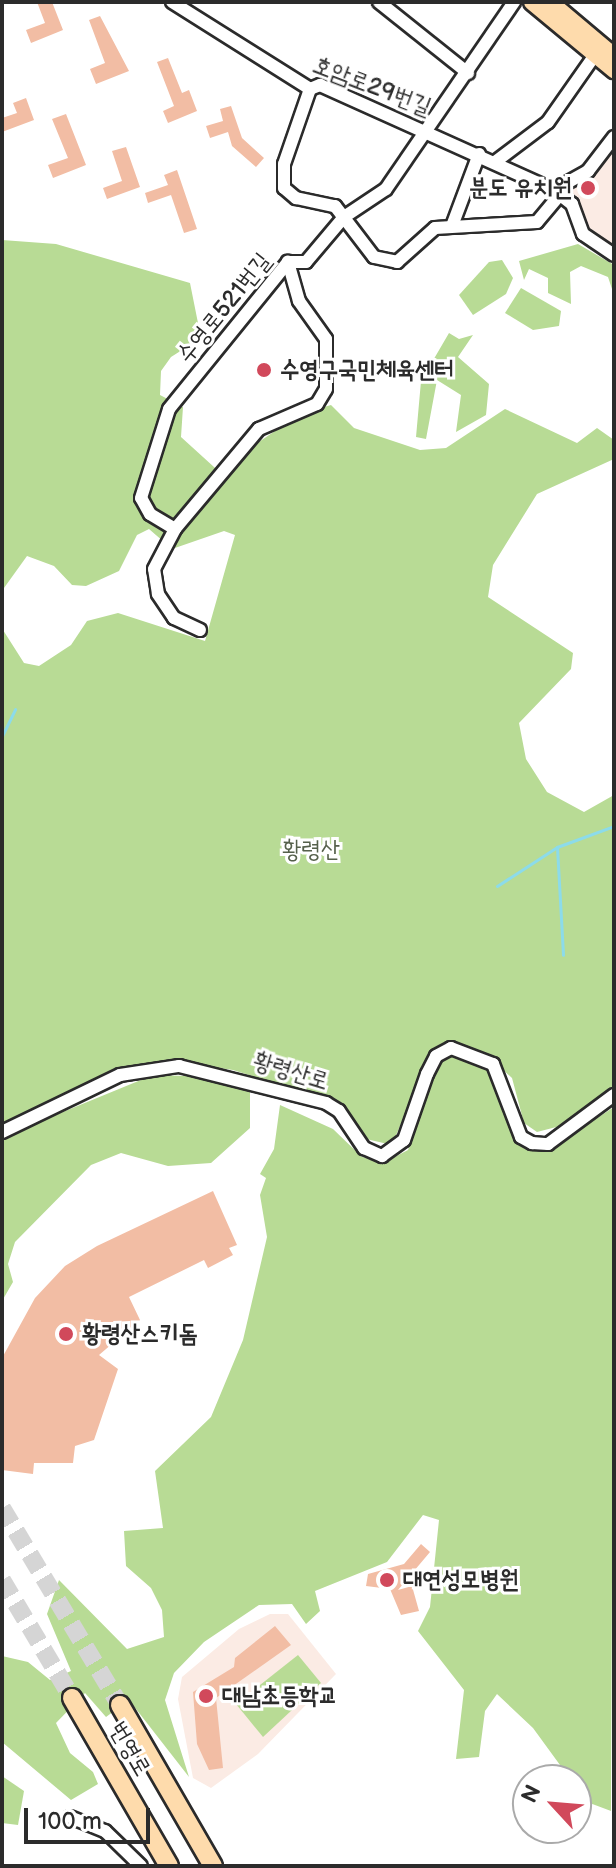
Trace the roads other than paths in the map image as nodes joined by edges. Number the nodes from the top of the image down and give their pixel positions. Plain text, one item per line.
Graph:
1 (172, 2) edge
2 (379, 2) edge
3 (514, 2) edge
4 (532, 2) edge
5 (550, 2) edge
6 (595, 55) junction
7 (614, 56) edge
8 (614, 70) edge
9 (468, 73) junction
10 (310, 89) junction
11 (427, 130) junction
12 (614, 137) edge
13 (479, 154) junction
14 (495, 162) junction
15 (557, 193) junction
16 (344, 217) junction
17 (452, 226) junction
18 (614, 255) edge
19 (288, 262) junction
20 (175, 529) junction
21 (200, 630) dead end
22 (614, 1095) edge
23 (2, 1132) edge
24 (72, 1698) tunnel mouth
25 (120, 1705) tunnel mouth
26 (70, 1817) dead end
27 (141, 1866) edge
28 (169, 1866) edge
29 (213, 1866) edge

1 - 10 street, 호암로29번길
2 - 9 street
3 - 9 street, 수영로521번길
4 - 6 main road
5 - 7 main road
6 - 8 main road
6 - 14 street
9 - 11 street, 수영로521번길
10 - 11 street, 호암로29번길
10 - 16 street
11 - 13 street, 호암로29번길
11 - 16 street, 수영로521번길
12 - 15 street
13 - 14 street, 호암로29번길
13 - 17 street
14 - 15 street, 호암로29번길
15 - 17 street
15 - 18 street
16 - 17 street
16 - 19 street, 수영로521번길
19 - 20 street, 수영로521번길
19 - 20 street
20 - 21 street
22 - 23 street, 황령산로
24 - 28 highway, 번영로
25 - 29 highway, 번영로
26 - 27 street

